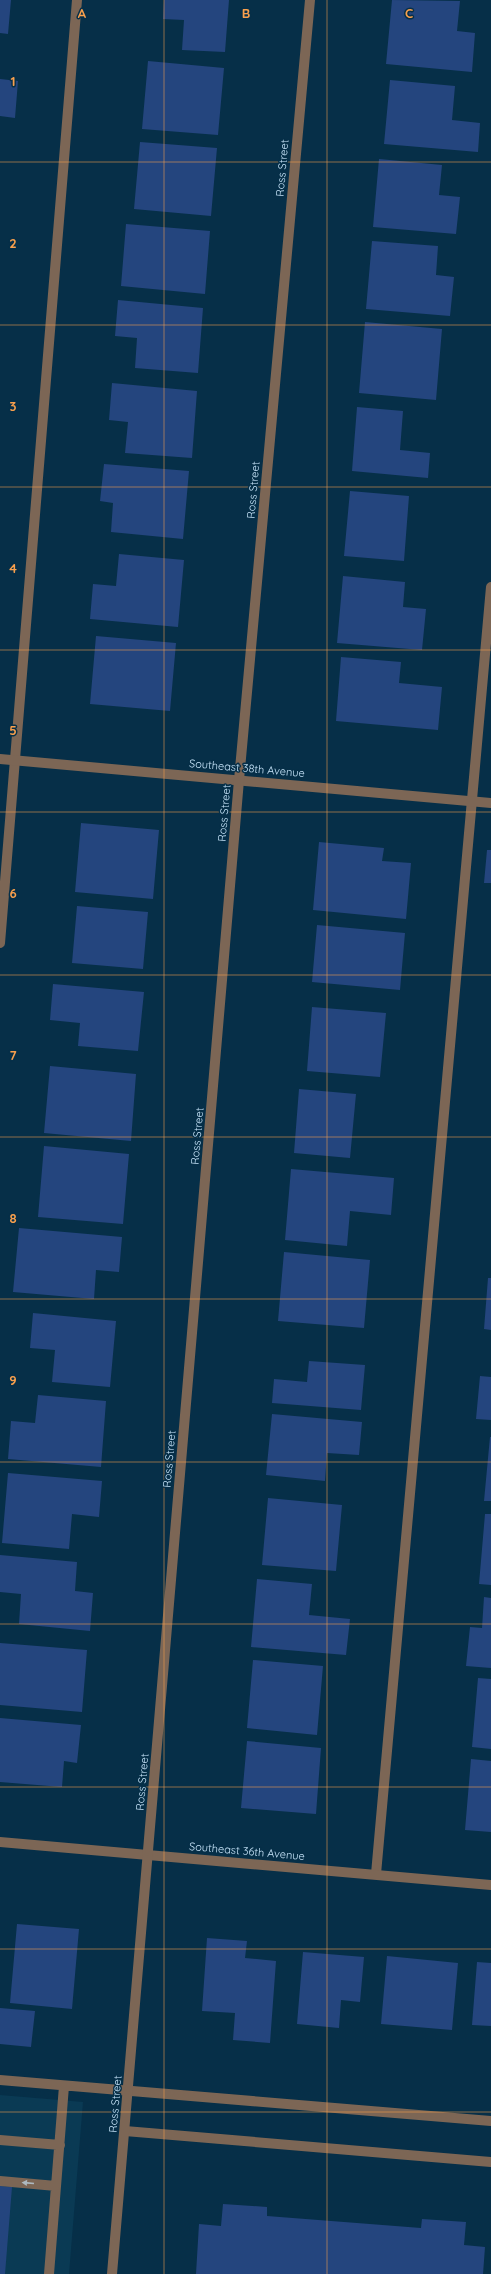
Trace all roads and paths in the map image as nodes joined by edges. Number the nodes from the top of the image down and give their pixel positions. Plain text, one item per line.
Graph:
1 (77, 0) edge
2 (310, 0) edge
3 (491, 588) edge
4 (0, 759) edge
5 (16, 760) junction
6 (239, 780) junction
7 (473, 802) junction
8 (491, 803) edge
9 (0, 943) edge
10 (0, 1842) edge
11 (148, 1854) junction
12 (376, 1874) junction
13 (491, 1884) edge
14 (0, 2080) edge
15 (64, 2086) junction
16 (128, 2090) junction
17 (491, 2121) edge
18 (125, 2130) junction
19 (0, 2140) edge
20 (60, 2145) junction
21 (491, 2162) edge
22 (0, 2181) edge
23 (56, 2186) junction
24 (49, 2274) edge
25 (112, 2274) edge

1 - 5 street
2 - 6 street, Ross Street
3 - 7 street
4 - 5 street, Southeast 38th Avenue
5 - 6 street, Southeast 38th Avenue
5 - 9 street
6 - 7 street, Southeast 38th Avenue
6 - 11 street, Ross Street
7 - 8 street, Southeast 38th Avenue
7 - 12 street
10 - 11 street, Southeast 36th Avenue
11 - 12 street, Southeast 36th Avenue
11 - 16 street, Ross Street
12 - 13 street, Southeast 36th Avenue
14 - 15 street
15 - 16 street
15 - 20 street
16 - 17 street
16 - 18 street, Ross Street
18 - 21 street
18 - 25 street, Ross Street
19 - 20 street
20 - 23 street
23 -> 22 street
23 - 24 street

